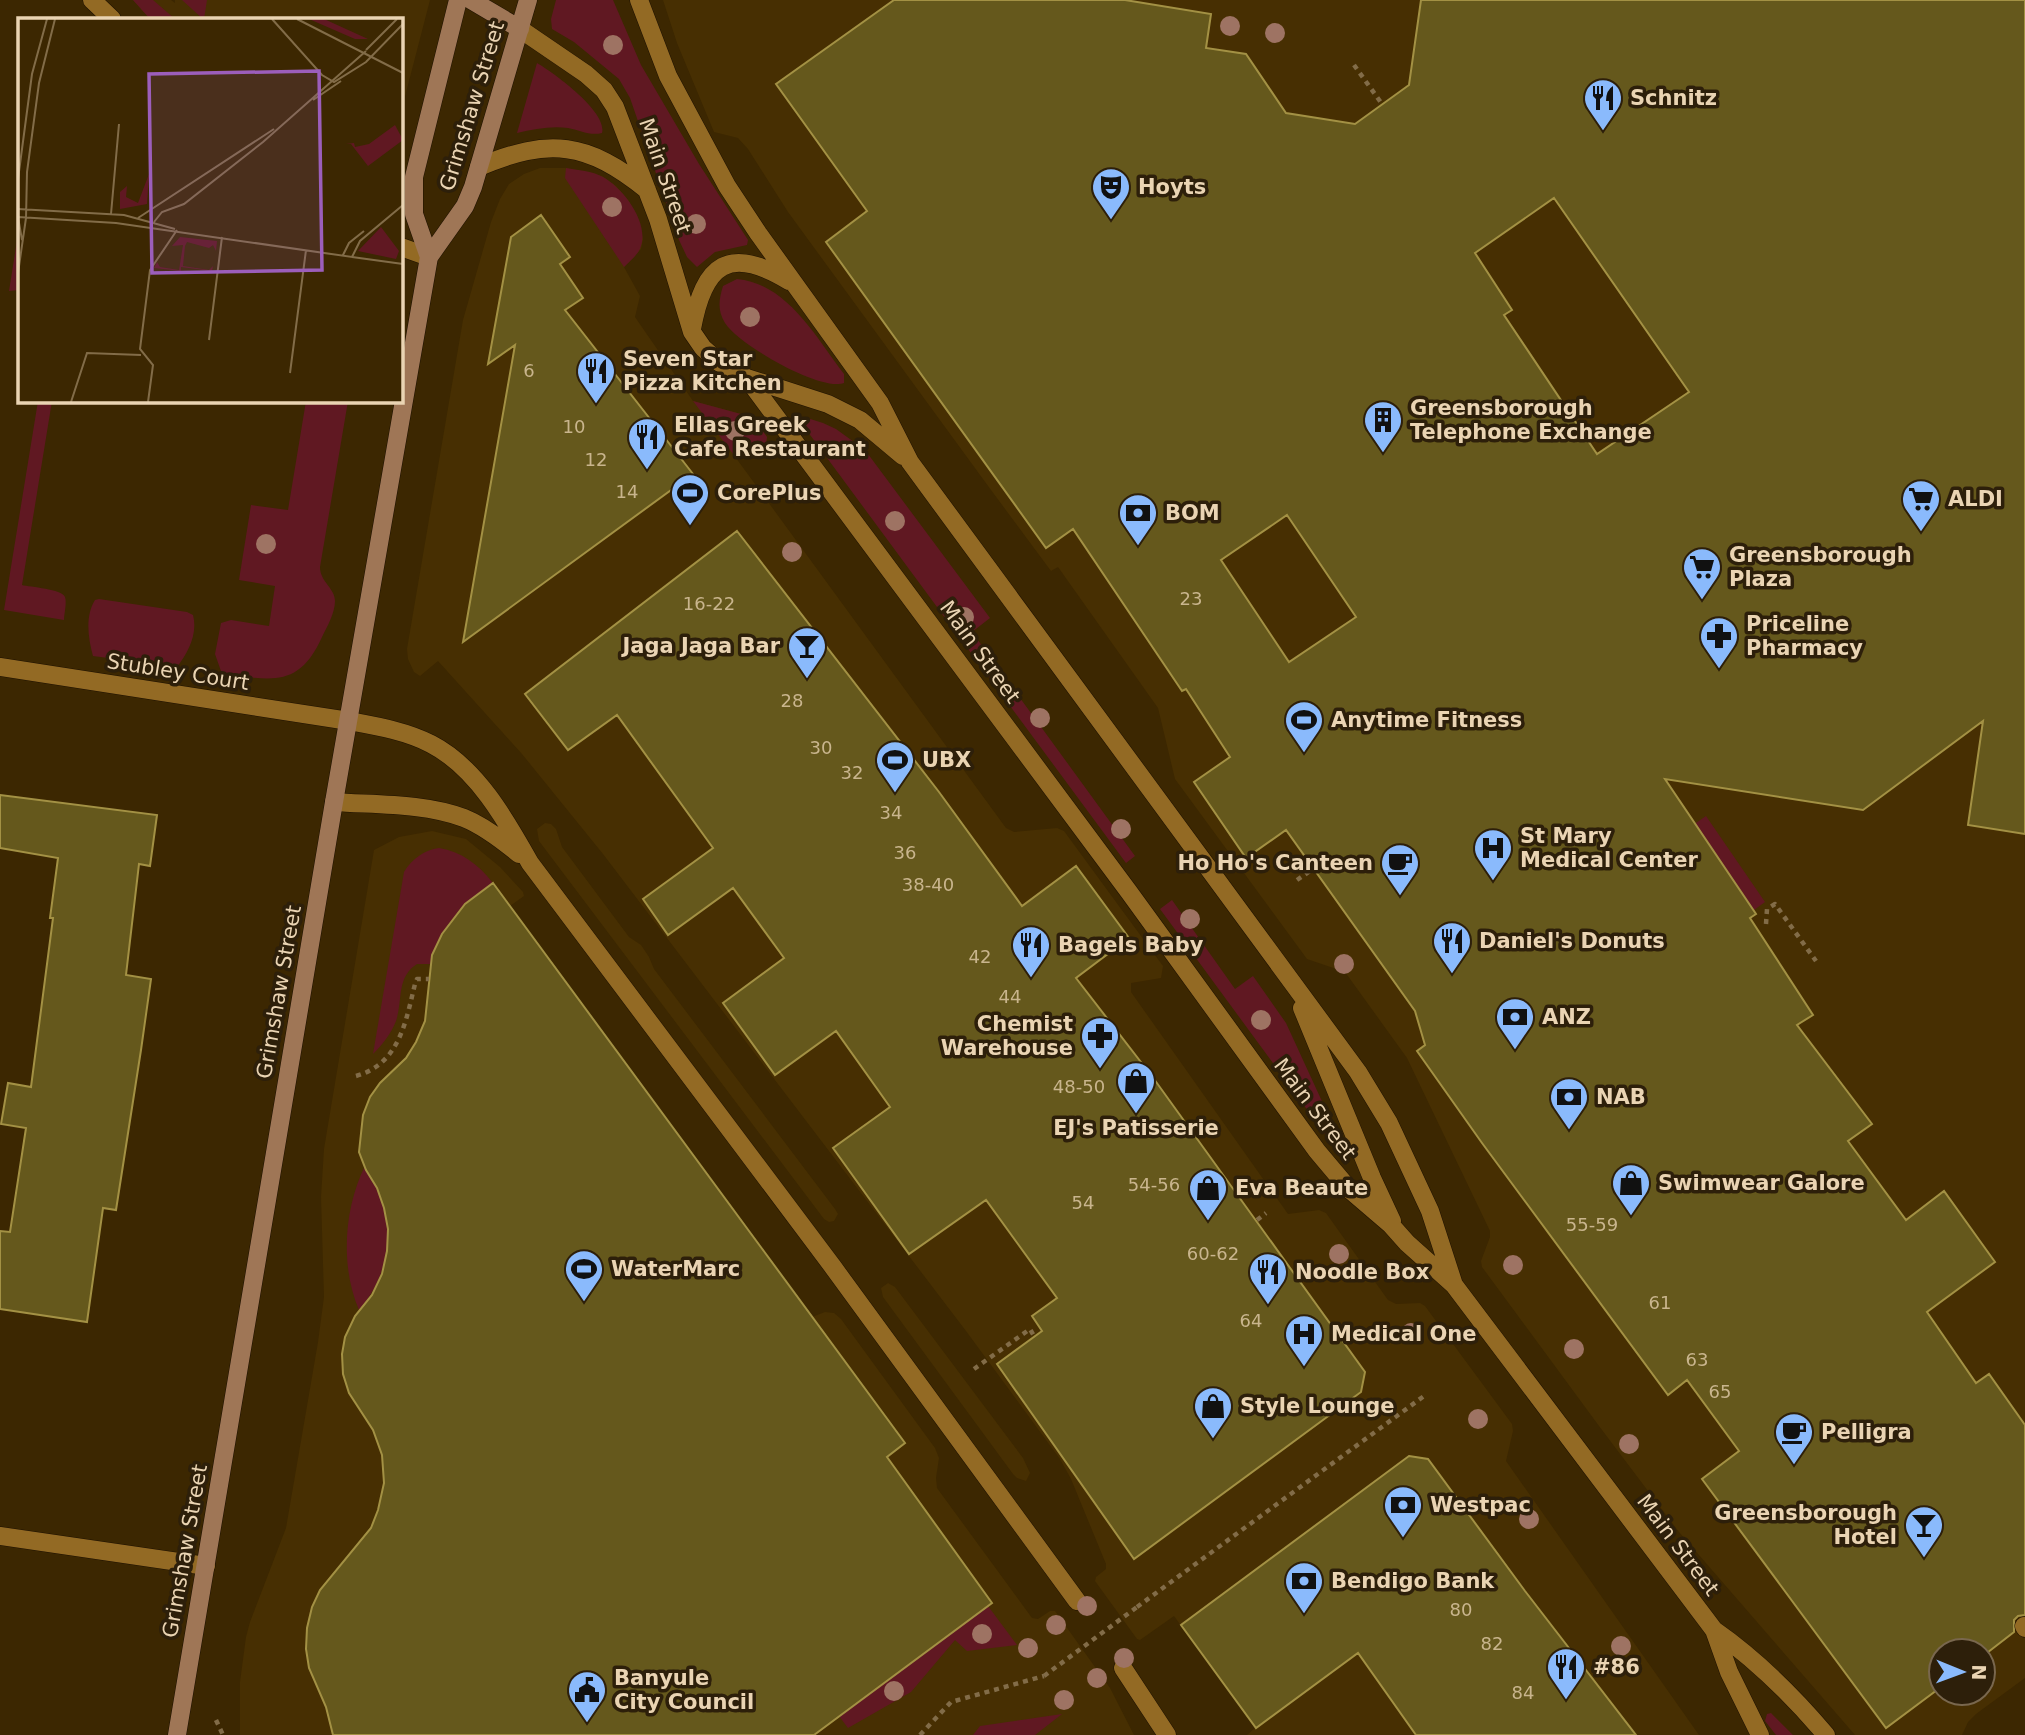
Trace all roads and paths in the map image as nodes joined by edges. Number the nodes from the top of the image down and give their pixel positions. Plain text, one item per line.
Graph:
1 (92, 0) edge
2 (458, 0) edge
3 (471, 0) edge
4 (528, 0) edge
5 (639, 0) edge
6 (111, 18) edge
7 (520, 29) junction
8 (1354, 65) dead end
9 (1382, 104) dead end
10 (479, 167) junction
11 (647, 190) junction
12 (402, 247) edge
13 (429, 257) junction
14 (794, 285) junction
15 (692, 332) junction
16 (747, 377) junction
17 (910, 462) junction
18 (0, 667) edge
19 (348, 721) junction
20 (334, 802) junction
21 (530, 863) junction
22 (1313, 869) dead end
23 (1297, 880) dead end
24 (1766, 924) dead end
25 (1815, 961) dead end
26 (1288, 978) junction
27 (429, 979) dead end
28 (356, 1076) dead end
29 (1266, 1213) dead end
30 (1257, 1220) dead end
31 (1401, 1236) junction
32 (1454, 1285) junction
33 (1034, 1336) dead end
34 (974, 1369) dead end
35 (1424, 1396) dead end
36 (0, 1535) edge
37 (206, 1566) junction
38 (1077, 1601) dead end
39 (1714, 1630) junction
40 (1123, 1668) dead end
41 (177, 1735) edge
42 (920, 1735) edge
43 (1167, 1735) edge
44 (1760, 1735) edge
45 (1826, 1735) edge

1 - 6 street
2 - 13 main road, Grimshaw Street
3 - 7 main road
4 - 7 main road, Grimshaw Street
5 - 14 street, Main Street
7 - 10 main road, Grimshaw Street
7 - 11 street, Main Street
8 - 9 path
10 - 11 street
10 - 13 main road, Grimshaw Street
11 - 15 street, Main Street
12 - 13 street
13 - 19 main road, Grimshaw Street
14 - 15 street
14 - 17 street, Main Street
15 - 16 street, Main Street
16 - 17 street
16 - 31 street, Main Street
17 - 26 street, Main Street
18 - 19 street, Stubley Court
19 - 20 main road, Grimshaw Street
19 - 21 street, Stubley Court
20 - 21 street
20 - 37 main road, Grimshaw Street
21 - 38 street
22 - 23 path
24 - 25 path
26 - 31 street
26 - 32 street, Main Street
27 - 28 path
29 - 30 path
31 - 32 street, Main Street
32 - 39 street, Main Street
33 - 34 path
35 - 42 path, bridge
36 - 37 street
37 - 41 main road, Grimshaw Street
39 - 44 street, Main Street
39 - 45 street, Main Street
40 - 43 street

